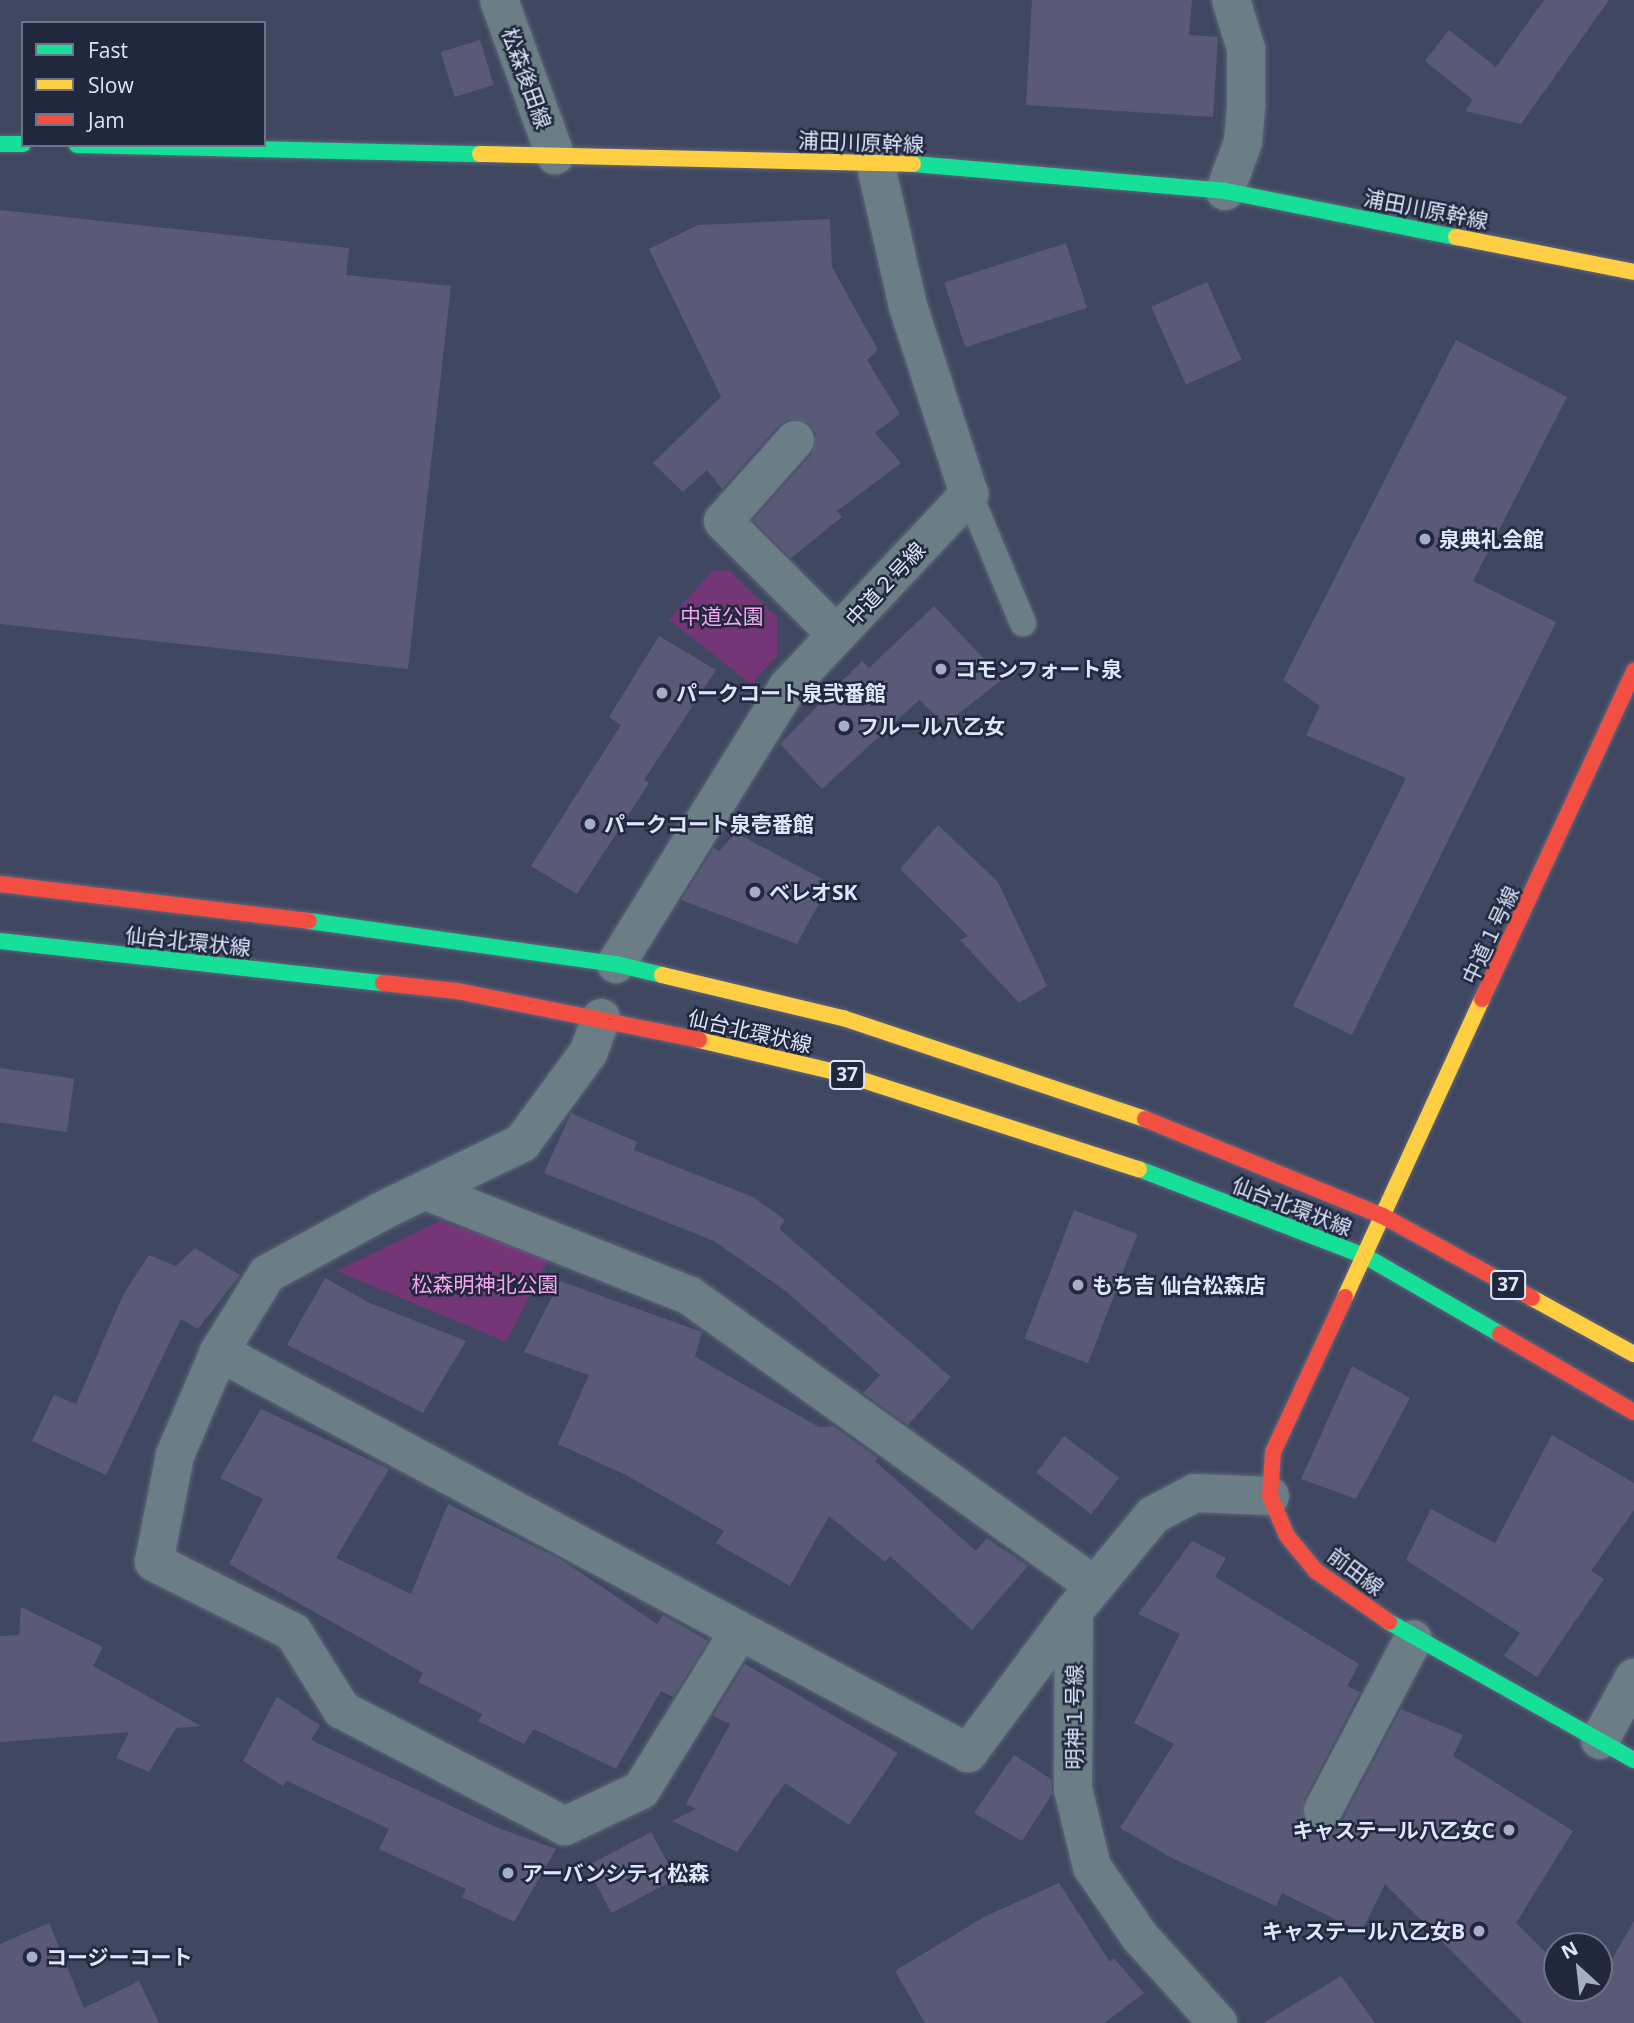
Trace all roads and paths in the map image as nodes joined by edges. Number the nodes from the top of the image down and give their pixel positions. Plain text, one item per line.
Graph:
1 (499, 0) edge
2 (1231, 0) edge
3 (0, 144) edge
4 (21, 144) edge
5 (173, 147) edge
6 (555, 155) junction
7 (875, 162) junction
8 (1224, 191) junction
9 (1634, 272) edge
10 (795, 440) dead end
11 (969, 494) junction
12 (1023, 623) dead end
13 (837, 635) junction
14 (1634, 671) edge
15 (0, 884) edge
16 (0, 941) edge
17 (616, 964) junction
18 (601, 1018) junction
19 (429, 1192) junction
20 (1383, 1216) junction
21 (1365, 1256) junction
22 (219, 1352) junction
23 (1634, 1354) edge
24 (1634, 1412) edge
25 (1270, 1496) junction
26 (1085, 1599) junction
27 (739, 1632) junction
28 (1413, 1639) junction
29 (1634, 1678) edge
30 (1600, 1740) junction
31 (1634, 1760) edge
32 (1322, 1810) dead end
33 (1218, 2023) edge

1 - 6 street, 松森後田線
2 - 8 street
3 - 4 main road
5 - 6 main road, 浦田川原幹線
6 - 7 main road, 浦田川原幹線
7 - 8 main road, 浦田川原幹線
7 - 11 street
8 - 9 main road, 浦田川原幹線
10 - 13 street
11 - 12 lane
11 - 13 street, 中道２号線
13 - 17 street, 中道２号線
14 - 20 main road, 中道１号線
15 - 17 main road, 仙台北環状線 / 37
16 - 18 main road, 仙台北環状線 / 37
17 - 20 main road, 仙台北環状線 / 37
18 - 19 street
18 - 21 main road, 仙台北環状線 / 37
19 - 22 street
19 - 26 street
20 - 21 main road, 中道１号線
20 - 23 main road, 仙台北環状線 / 37
21 - 24 main road, 仙台北環状線 / 37
21 - 25 main road, 前田線
22 - 27 street
22 - 27 street
25 - 26 street
25 - 28 main road, 前田線
26 - 27 street
26 - 33 street, 明神１号線
28 - 30 main road, 前田線
28 - 32 street
29 - 30 street
30 - 31 main road, 前田線

